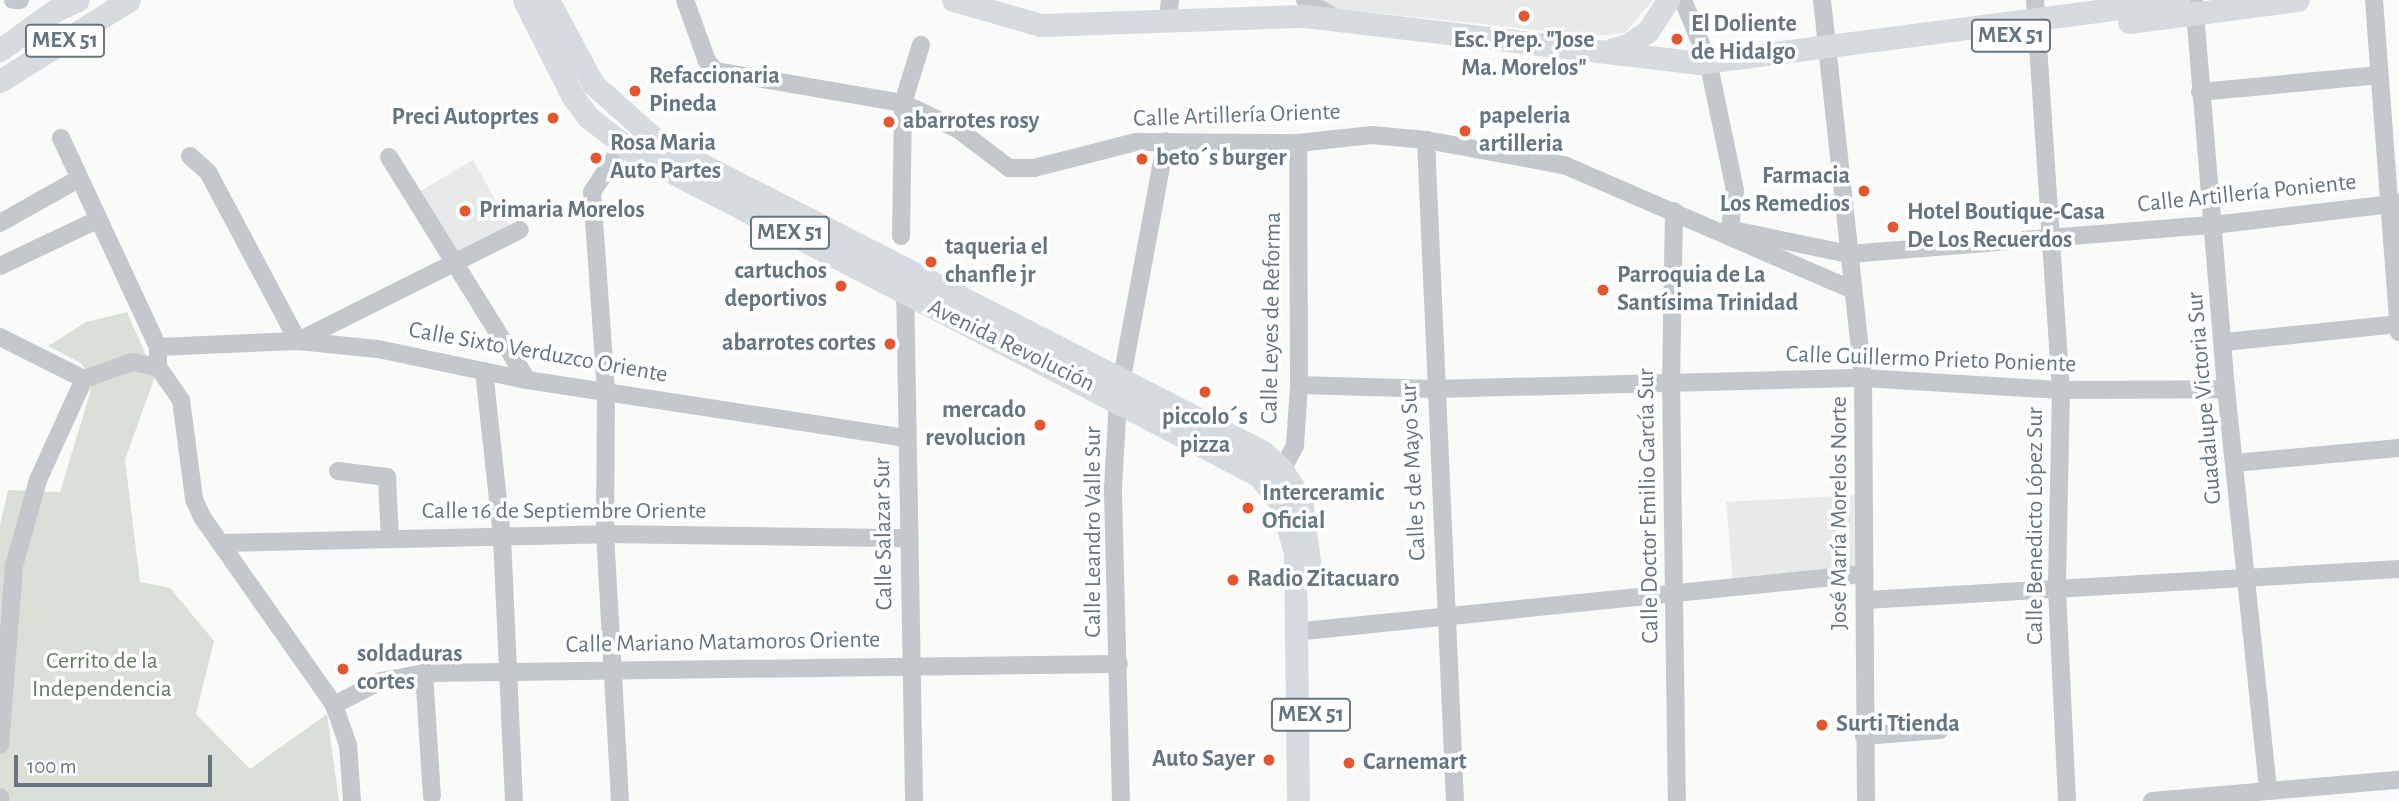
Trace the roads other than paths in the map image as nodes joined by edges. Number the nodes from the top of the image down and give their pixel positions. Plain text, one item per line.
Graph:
1 (13, 0) edge
2 (20, 0) edge
3 (78, 0) edge
4 (105, 0) edge
5 (129, 0) edge
6 (524, 0) edge
7 (548, 0) edge
8 (564, 0) edge
9 (685, 0) edge
10 (953, 0) edge
11 (1305, 0) edge
12 (1668, 0) edge
13 (1683, 0) edge
14 (1822, 0) edge
15 (2298, 0) edge
16 (2374, 0) edge
17 (57, 5) edge
18 (2189, 5) edge
19 (1169, 10) edge
20 (2035, 17) edge
21 (1336, 19) junction
22 (921, 45) dead end
23 (0, 50) edge
24 (1609, 50) junction
25 (1827, 53) junction
26 (1705, 65) junction
27 (0, 73) edge
28 (0, 81) edge
29 (2387, 83) edge
30 (2200, 92) junction
31 (605, 94) junction
32 (903, 103) junction
33 (61, 138) dead end
34 (1426, 140) junction
35 (1166, 141) junction
36 (1298, 143) junction
37 (623, 145) junction
38 (191, 156) dead end
39 (390, 157) dead end
40 (78, 179) junction
41 (2395, 203) edge
42 (1674, 211) junction
43 (97, 220) junction
44 (0, 223) edge
45 (2213, 225) junction
46 (520, 230) dead end
47 (1727, 232) junction
48 (901, 236) dead end
49 (2050, 237) junction
50 (1849, 254) junction
51 (458, 264) junction
52 (0, 266) edge
53 (904, 267) junction
54 (1853, 290) junction
55 (905, 293) junction
56 (2399, 324) edge
57 (2399, 332) edge
58 (0, 337) edge
59 (298, 341) junction
60 (2225, 342) junction
61 (158, 347) junction
62 (158, 366) junction
63 (484, 371) junction
64 (1863, 378) junction
65 (84, 379) junction
66 (527, 380) junction
67 (1671, 382) junction
68 (1299, 385) junction
69 (1120, 389) junction
70 (1435, 389) junction
71 (2226, 389) junction
72 (2061, 390) junction
73 (606, 391) junction
74 (907, 438) junction
75 (2399, 448) edge
76 (2234, 463) junction
77 (338, 471) dead end
78 (1274, 477) junction
79 (606, 534) junction
80 (502, 537) junction
81 (390, 538) junction
82 (908, 538) junction
83 (220, 543) junction
84 (2399, 569) edge
85 (1863, 574) junction
86 (2246, 575) junction
87 (2057, 589) junction
88 (1674, 591) junction
89 (1866, 600) junction
90 (1446, 616) junction
91 (1302, 630) junction
92 (912, 664) junction
93 (1119, 664) junction
94 (613, 669) junction
95 (510, 672) junction
96 (424, 673) junction
97 (334, 705) junction
98 (1940, 730) dead end
99 (1864, 736) junction
100 (0, 745) edge
101 (2399, 780) edge
102 (2268, 790) junction
103 (2303, 794) edge
104 (432, 796) dead end
105 (352, 801) edge
106 (514, 801) edge
107 (620, 801) edge
108 (914, 801) edge
109 (1121, 801) edge
110 (1298, 801) edge
111 (1313, 801) edge
112 (1455, 801) edge
113 (1677, 801) edge
114 (1866, 801) edge
115 (2067, 801) edge
116 (2152, 801) edge

1 - 2 street
3 - 17 main road, MEX 51
4 - 27 main road, MEX 51
5 - 28 main road, MEX 51
6 - 37 main road, Avenida Revolución / MEX 51
7 - 31 main road, Avenida Revolución / MEX 51
8 - 31 main road
9 - 32 street, Calle Artillería Oriente
10 - 19 main road, MEX 51
11 - 21 street
12 - 24 main road
13 - 26 street
14 - 25 street, José María Morelos Norte
15 - 18 main road, MEX 51
16 - 29 street
17 - 23 main road, MEX 51
18 - 20 main road, MEX 51
18 - 30 street, Guadalupe Victoria Sur
19 - 21 main road, MEX 51
20 - 25 main road, MEX 51
20 - 49 street, Calle Benedicto López Sur
21 - 24 main road, MEX 51
22 - 32 street
24 - 26 main road, MEX 51
25 - 26 main road, MEX 51
25 - 50 street, José María Morelos Norte
26 - 47 street
29 - 30 street
29 - 41 street
30 - 45 street, Guadalupe Victoria Sur
31 - 53 main road, Avenida Revolución / MEX 51
32 - 35 street, Calle Artillería Oriente
32 - 48 street
33 - 40 street
34 - 36 street, Calle Artillería Oriente
34 - 42 street, Calle Artillería Oriente
34 - 70 street, Calle 5 de Mayo Sur
35 - 36 street, Calle Artillería Oriente
35 - 69 street, Calle Leandro Valle Sur
36 - 68 street, Calle Leyes de Reforma
37 - 55 main road, Avenida Revolución / MEX 51
37 - 73 street
38 - 59 street
39 - 51 street
40 - 43 street
40 - 44 street
41 - 45 street, Calle Artillería Poniente
41 - 56 street
42 - 47 street, Calle Artillería Oriente
42 - 67 street, Calle Doctor Emilio García Sur
43 - 52 street
43 - 61 street
45 - 49 street, Calle Artillería Poniente
45 - 60 street, Guadalupe Victoria Sur
46 - 51 street
47 - 50 street, Calle Artillería Oriente
47 - 54 street
49 - 50 street, Calle Artillería Poniente
49 - 72 street, Calle Benedicto López Sur
50 - 54 street, José María Morelos Norte
51 - 59 street
51 - 66 street
53 - 55 street, Calle Salazar Sur
53 - 69 main road, Avenida Revolución / MEX 51
54 - 64 street, José María Morelos Norte
55 - 69 main road, Avenida Revolución / MEX 51
55 - 74 street, Calle Salazar Sur
56 - 57 street
56 - 60 street
58 - 65 street
59 - 61 street, Calle Sixto Verduzco Oriente
59 - 63 street, Calle Sixto Verduzco Oriente
60 - 71 street, Guadalupe Victoria Sur
61 - 62 street
62 - 65 street
62 - 83 street
63 - 66 street, Calle Sixto Verduzco Oriente
63 - 80 street
64 - 67 street, Calle Guillermo Prieto Poniente
64 - 72 street, Calle Guillermo Prieto Poniente
64 - 85 street, José María Morelos Norte
65 - 100 street
66 - 73 street, Calle Sixto Verduzco Oriente
67 - 70 street, Calle Guillermo Prieto Poniente
67 - 88 street, Calle Doctor Emilio García Sur
68 - 70 street, Calle Guillermo Prieto Poniente
68 - 78 street, Calle Leyes de Reforma
69 - 78 main road, Avenida Revolución / MEX 51
69 - 93 street, Calle Leandro Valle Sur
70 - 90 street, Calle 5 de Mayo Sur
71 - 72 street, Calle Guillermo Prieto Poniente
71 - 76 street, Guadalupe Victoria Sur
72 - 87 street, Calle Benedicto López Sur
73 - 74 street, Calle Sixto Verduzco Oriente
73 - 79 street
74 - 82 street, Calle Salazar Sur
75 - 76 street
76 - 86 street, Guadalupe Victoria Sur
77 - 81 street
78 - 91 main road, Avenida Revolución / MEX 51
79 - 80 street, Calle 16 de Septiembre Oriente
79 - 82 street, Calle 16 de Septiembre Oriente
79 - 94 street
80 - 81 street, Calle 16 de Septiembre Oriente
80 - 95 street
81 - 83 street, Calle 16 de Septiembre Oriente
82 - 92 street, Calle Salazar Sur
83 - 97 street
84 - 86 street
85 - 88 street
85 - 89 street, José María Morelos Norte
86 - 87 street
86 - 102 street, Guadalupe Victoria Sur
87 - 89 street
87 - 115 street, Calle Benedicto López Sur
88 - 90 street
88 - 113 street, Calle Doctor Emilio García Sur
89 - 99 street, José María Morelos Norte
90 - 91 street
90 - 112 street, Calle 5 de Mayo Sur
91 - 110 main road, Avenida Revolución / MEX 51
91 - 111 main road, Avenida Revolución / MEX 51
92 - 93 street, Calle Mariano Matamoros Oriente
92 - 94 street, Calle Mariano Matamoros Oriente
92 - 108 street, Calle Salazar Sur
93 - 109 street, Calle Leandro Valle Sur
94 - 95 street, Calle Mariano Matamoros Oriente
94 - 107 street
95 - 96 street, Calle Mariano Matamoros Oriente
95 - 106 street
96 - 97 street, Calle Mariano Matamoros Oriente
96 - 104 street
97 - 105 street
98 - 99 street
99 - 114 street, José María Morelos Norte
101 - 103 street
102 - 103 street
102 - 116 street

